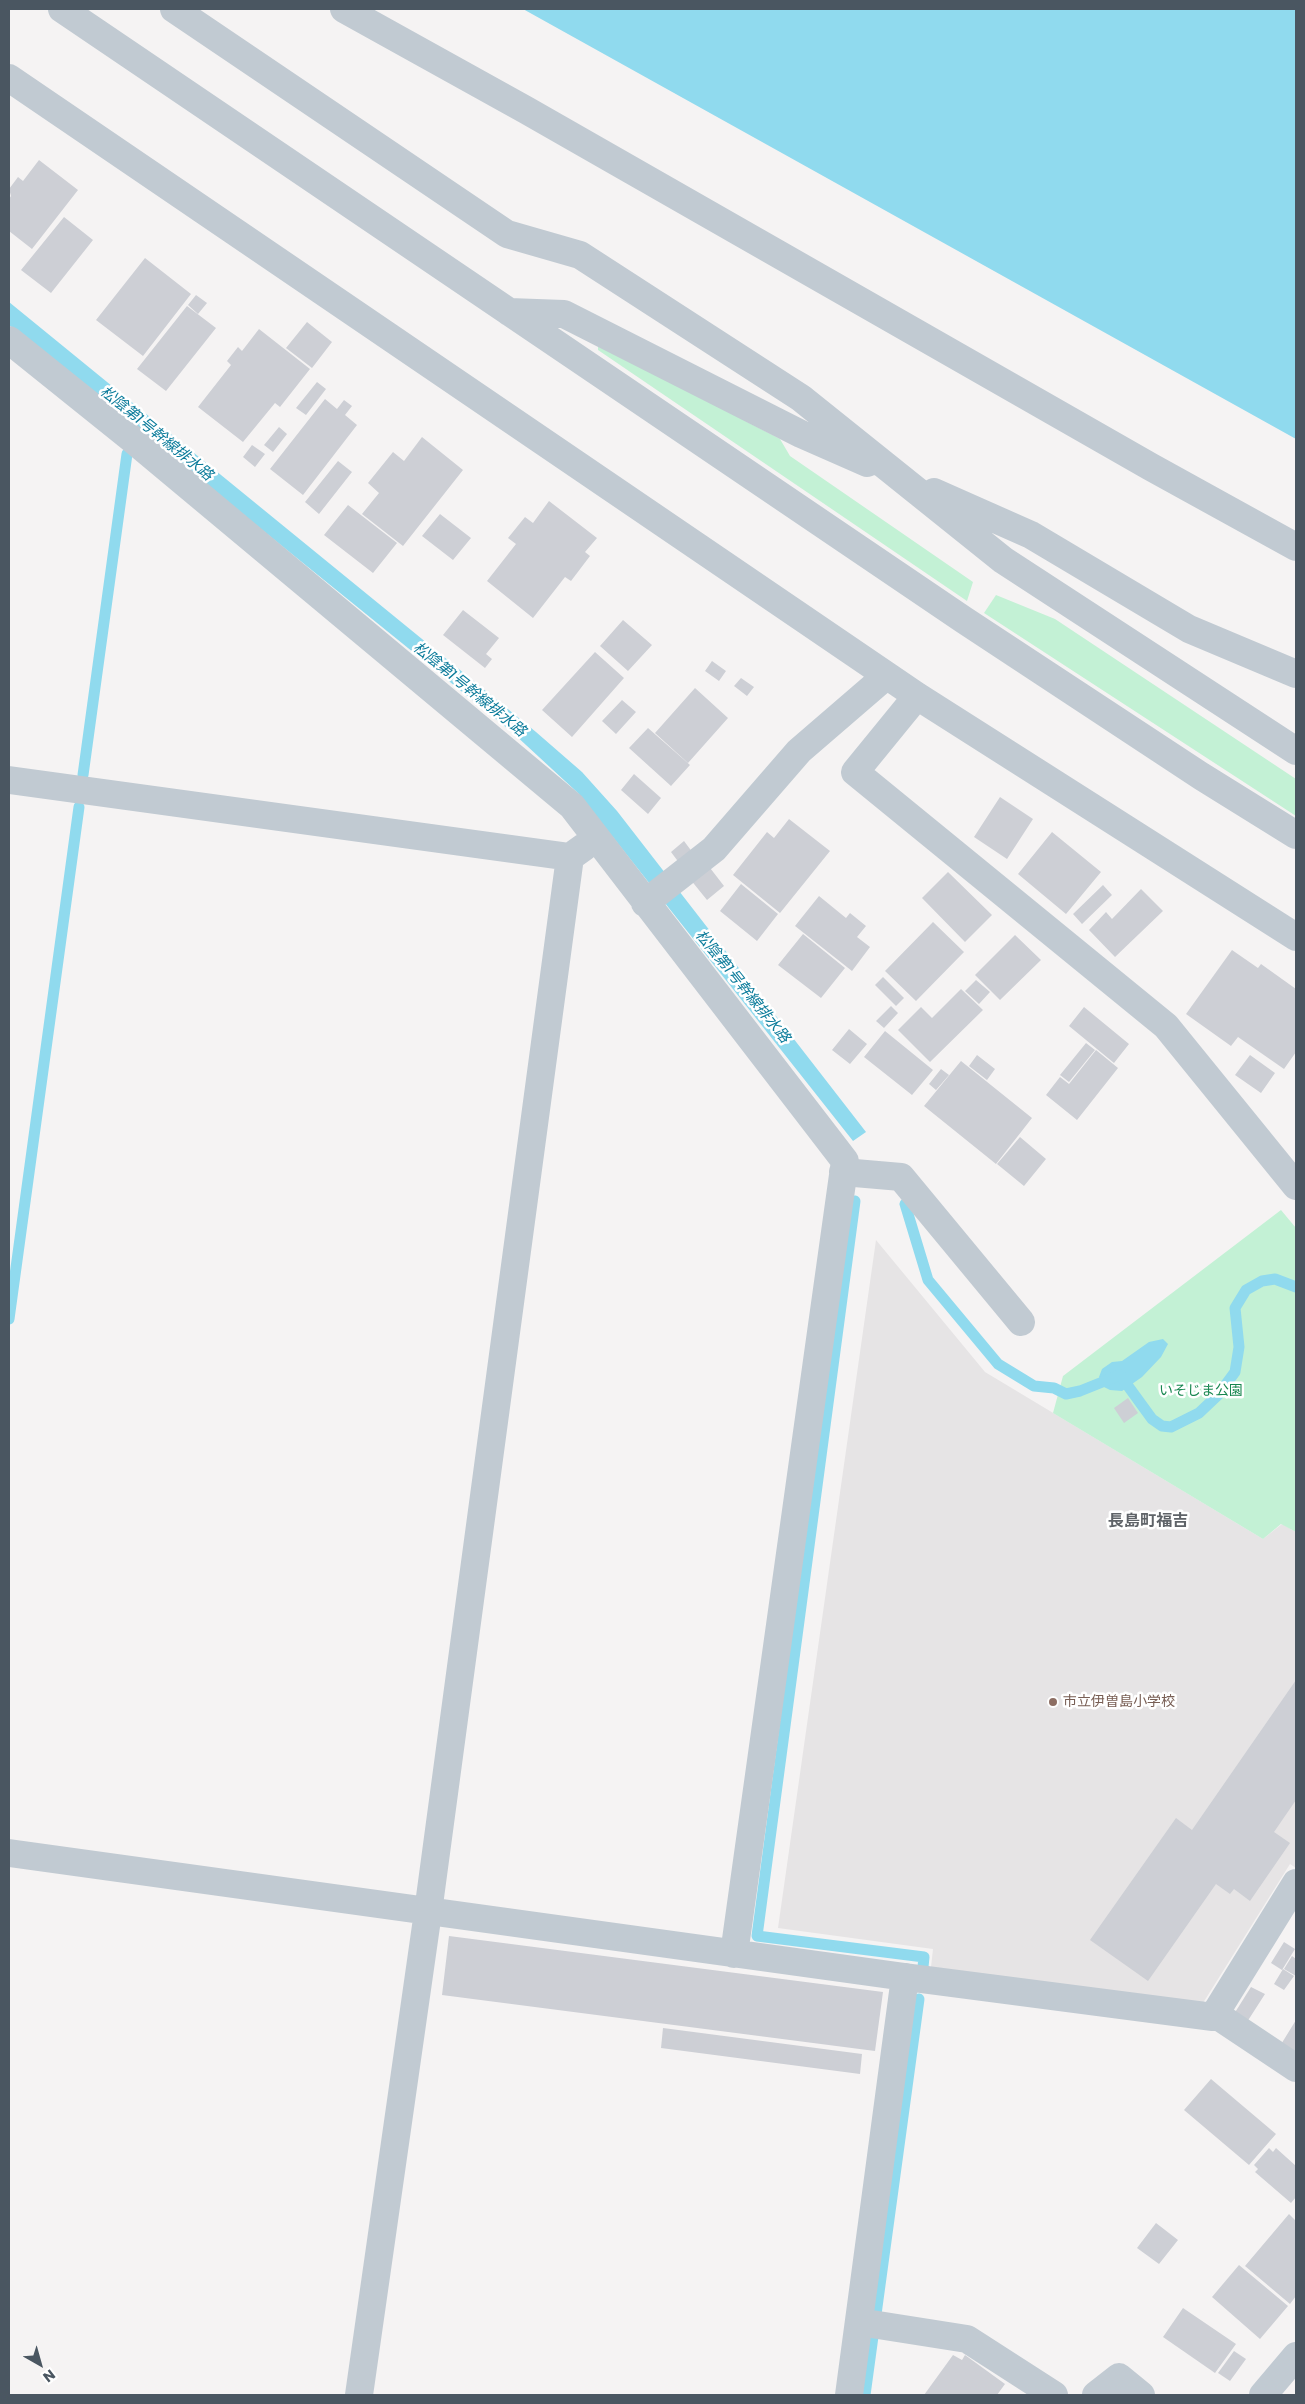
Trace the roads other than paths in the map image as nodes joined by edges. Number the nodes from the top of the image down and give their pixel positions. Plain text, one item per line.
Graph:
1 (62, 9) edge
2 (174, 9) edge
3 (344, 9) edge
4 (9, 78) edge
5 (508, 312) junction
6 (9, 340) edge
7 (900, 477) junction
8 (1296, 546) edge
9 (1296, 674) edge
10 (886, 676) junction
11 (917, 696) junction
12 (1296, 751) edge
13 (9, 780) edge
14 (1296, 835) edge
15 (596, 839) junction
16 (570, 857) junction
17 (649, 900) junction
18 (1296, 937) edge
19 (844, 1172) junction
20 (1296, 1186) edge
21 (1020, 1322) dead end
22 (9, 1853) edge
23 (1296, 1883) edge
24 (428, 1912) junction
25 (734, 1954) junction
26 (905, 1977) junction
27 (1215, 2014) junction
28 (1296, 2068) edge
29 (870, 2324) junction
30 (1296, 2356) edge
31 (359, 2395) edge
32 (849, 2395) edge
33 (1054, 2395) edge
34 (1096, 2395) edge
35 (1141, 2395) edge
36 (1263, 2395) edge

1 - 5 street
2 - 7 street
3 - 8 street
4 - 10 street
5 - 7 street
5 - 14 street
6 - 15 street
7 - 9 street
7 - 12 street
10 - 11 street
10 - 17 street
11 - 18 street
11 - 20 street
13 - 16 street
15 - 16 street
15 - 17 street
16 - 24 street
17 - 19 street
19 - 21 street
19 - 25 street
22 - 24 street
23 - 27 street
24 - 25 street
24 - 31 street
25 - 26 street
26 - 27 street
26 - 29 street
27 - 28 street
29 - 32 street
29 - 33 street
30 - 36 street
34 - 35 street

